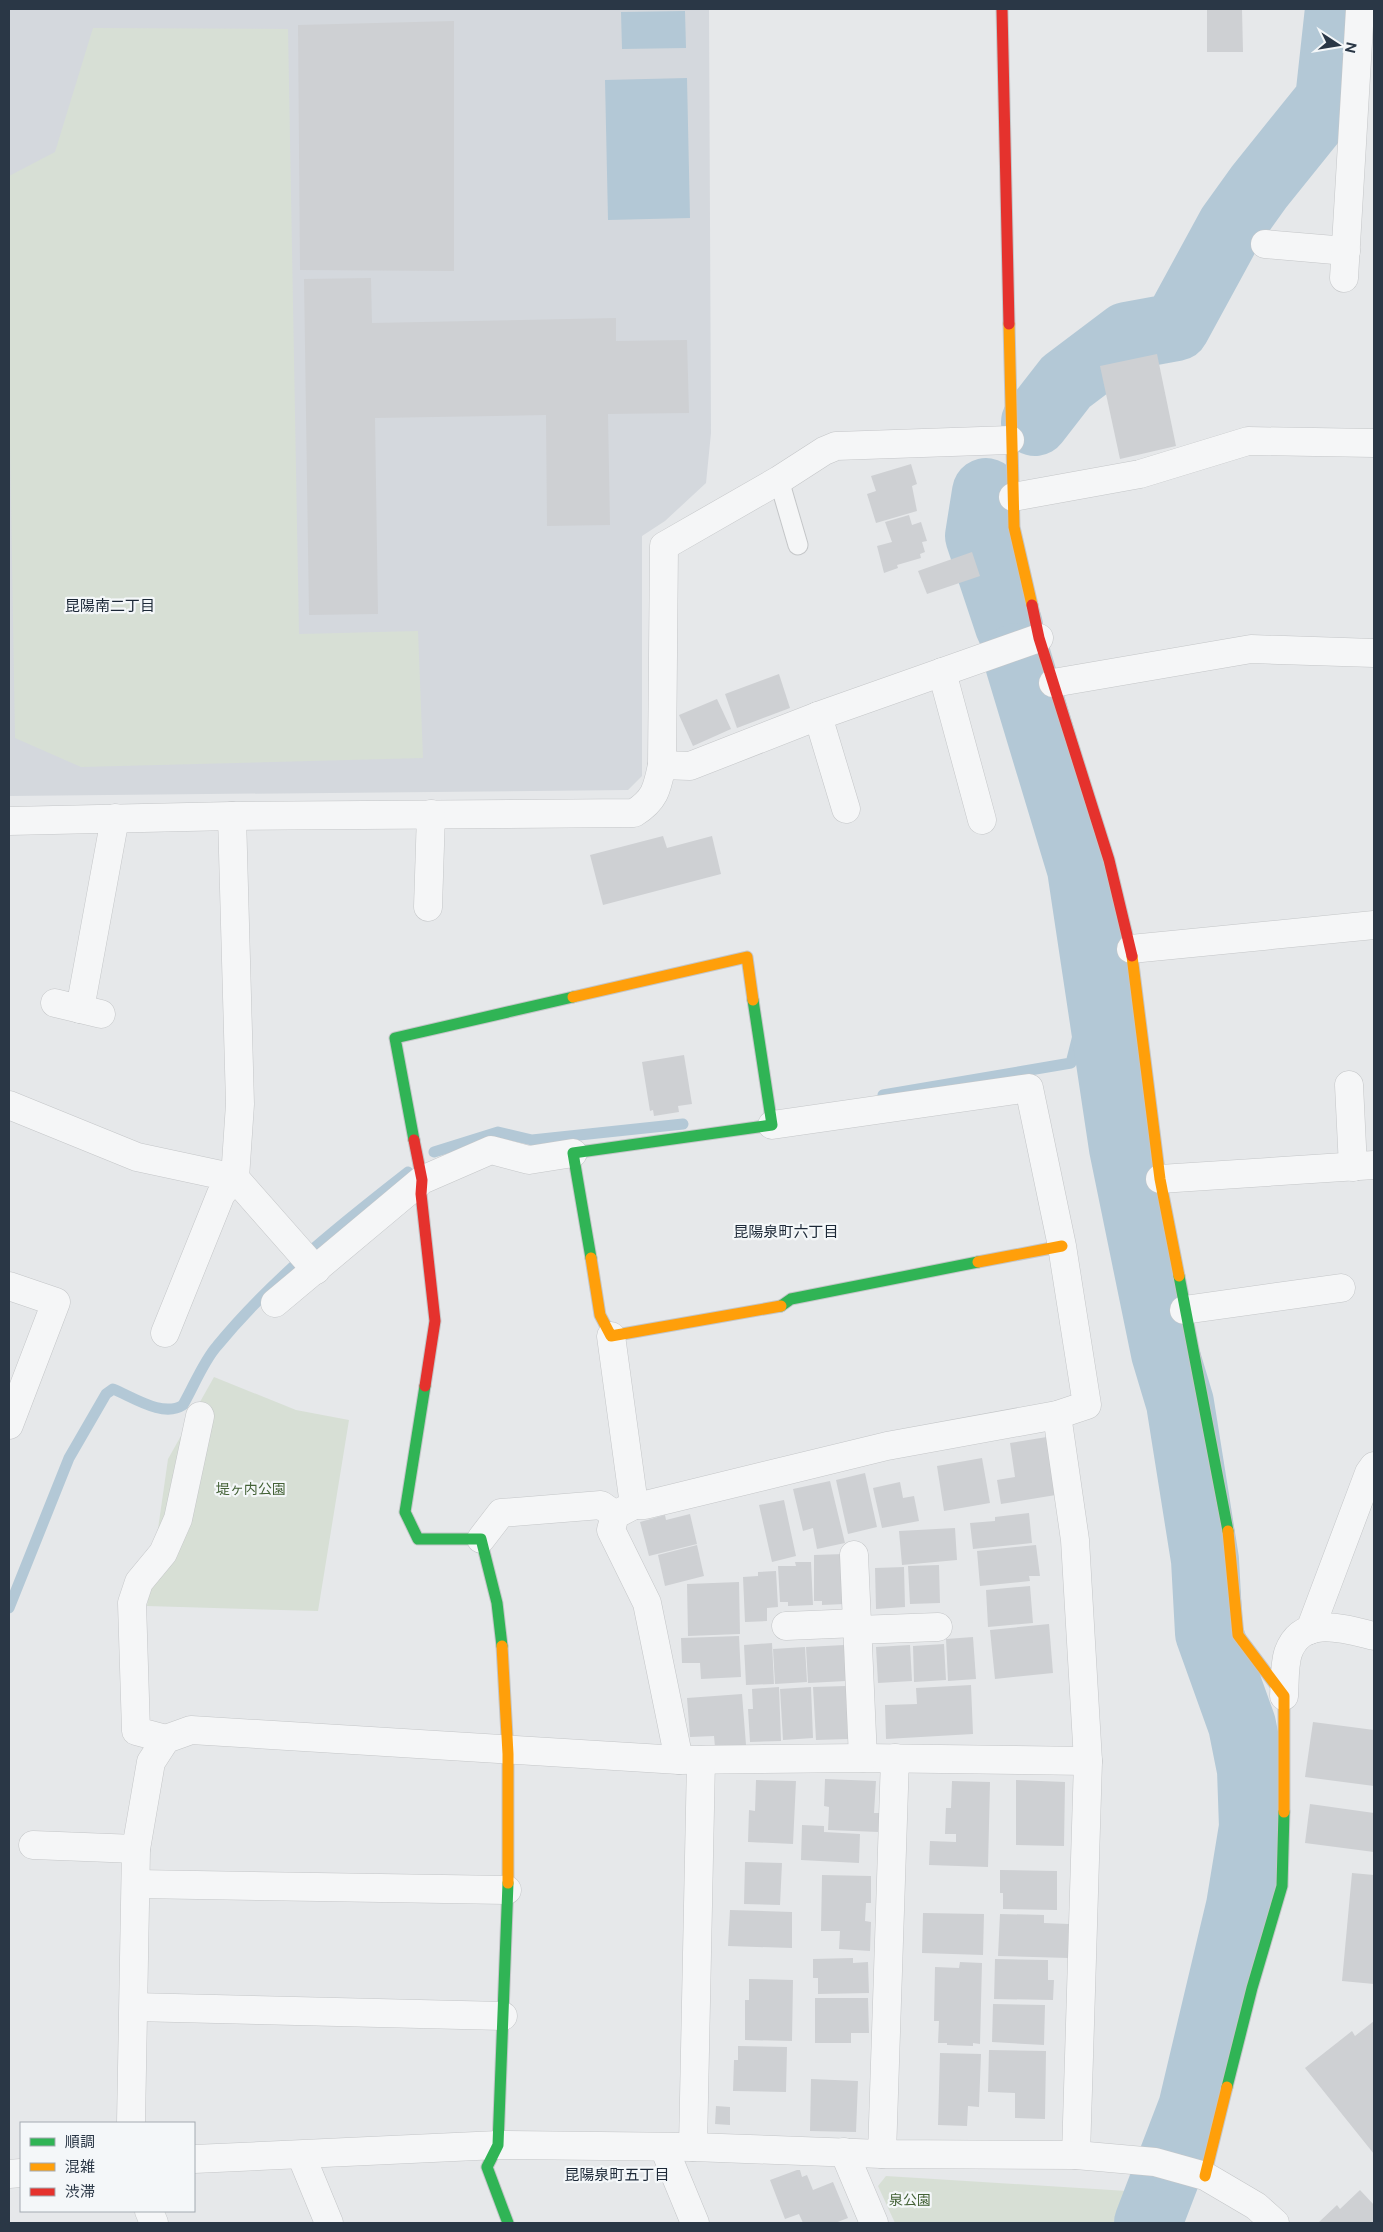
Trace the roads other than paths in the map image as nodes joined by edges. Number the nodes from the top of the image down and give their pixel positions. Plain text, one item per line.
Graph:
1 (1002, 9) edge
2 (1360, 9) edge
3 (1366, 60) edge
4 (1363, 176) edge
5 (1265, 244) dead end
6 (1346, 251) junction
7 (1344, 278) dead end
8 (1010, 440) junction
9 (1374, 443) edge
10 (779, 480) junction
11 (1012, 497) junction
12 (798, 545) dead end
13 (1039, 638) junction
14 (1374, 653) edge
15 (942, 672) junction
16 (1053, 683) junction
17 (818, 716) junction
18 (662, 765) junction
19 (846, 808) dead end
20 (431, 814) junction
21 (232, 816) junction
22 (115, 818) junction
23 (982, 820) dead end
24 (9, 821) edge
25 (428, 907) dead end
26 (1374, 926) edge
27 (1131, 949) junction
28 (79, 1009) dead end
29 (1349, 1085) dead end
30 (9, 1106) edge
31 (772, 1125) junction
32 (573, 1153) junction
33 (1364, 1166) edge
34 (235, 1178) junction
35 (1160, 1179) junction
36 (422, 1180) junction
37 (1062, 1246) junction
38 (316, 1270) junction
39 (9, 1286) edge
40 (1341, 1288) dead end
41 (275, 1303) dead end
42 (1184, 1310) junction
43 (165, 1333) dead end
44 (611, 1336) junction
45 (1057, 1415) junction
46 (200, 1416) dead end
47 (9, 1425) edge
48 (1374, 1466) edge
49 (625, 1510) junction
50 (481, 1539) junction
51 (854, 1555) dead end
52 (786, 1626) dead end
53 (857, 1627) junction
54 (938, 1627) dead end
55 (1310, 1630) junction
56 (1374, 1636) edge
57 (1284, 1696) junction
58 (166, 1739) junction
59 (507, 1750) junction
60 (863, 1758) junction
61 (895, 1758) junction
62 (690, 1760) junction
63 (1088, 1761) junction
64 (33, 1845) dead end
65 (136, 1848) junction
66 (137, 1884) junction
67 (507, 1890) junction
68 (134, 2007) junction
69 (503, 2016) junction
70 (131, 2122) edge
71 (498, 2145) junction
72 (693, 2147) junction
73 (664, 2148) junction
74 (844, 2152) junction
75 (882, 2154) junction
76 (301, 2155) junction
77 (1076, 2155) junction
78 (195, 2159) edge
79 (1197, 2174) junction
80 (329, 2223) edge
81 (508, 2223) edge
82 (695, 2223) edge
83 (874, 2223) edge
84 (1275, 2223) edge

1 - 8 street
2 - 3 street
3 - 4 street
4 - 6 street
5 - 6 street
6 - 7 street
8 - 10 street
8 - 11 street
9 - 11 street
10 - 12 lane
10 - 18 street
11 - 13 street
13 - 15 street
13 - 16 street
14 - 16 street
15 - 17 street
15 - 23 street
16 - 27 street
17 - 18 street
17 - 19 street
18 - 20 street
20 - 21 street
20 - 25 street
21 - 22 street
21 - 34 street
22 - 24 street
22 - 28 street
26 - 27 street
27 - 35 street
29 - 33 street
30 - 34 street
31 - 32 street
31 - 36 street
31 - 37 street
32 - 36 street
32 - 44 street
33 - 35 street
34 - 38 street
34 - 43 street
35 - 42 street
36 - 38 street
36 - 50 street
37 - 44 street
37 - 45 street
38 - 41 street
39 - 47 street
40 - 42 street
42 - 57 street
44 - 49 street
45 - 49 street
45 - 63 street
46 - 58 street
48 - 55 street
49 - 50 street
49 - 62 street
50 - 59 street
51 - 53 street
52 - 53 street
53 - 54 street
53 - 60 street
55 - 56 street
55 - 57 street
57 - 79 street
58 - 59 street
58 - 65 street
59 - 62 street
59 - 67 street
60 - 61 street
60 - 62 street
61 - 63 street
61 - 75 street
62 - 72 street
63 - 77 street
64 - 65 street
65 - 66 street
66 - 67 street
66 - 68 street
67 - 69 street
68 - 69 street
68 - 70 street
69 - 71 street
71 - 73 street
71 - 76 street
71 - 81 street
72 - 73 street
72 - 74 street
73 - 82 street
74 - 75 street
74 - 83 street
75 - 77 street
76 - 78 street
76 - 80 street
77 - 79 street
79 - 84 street

